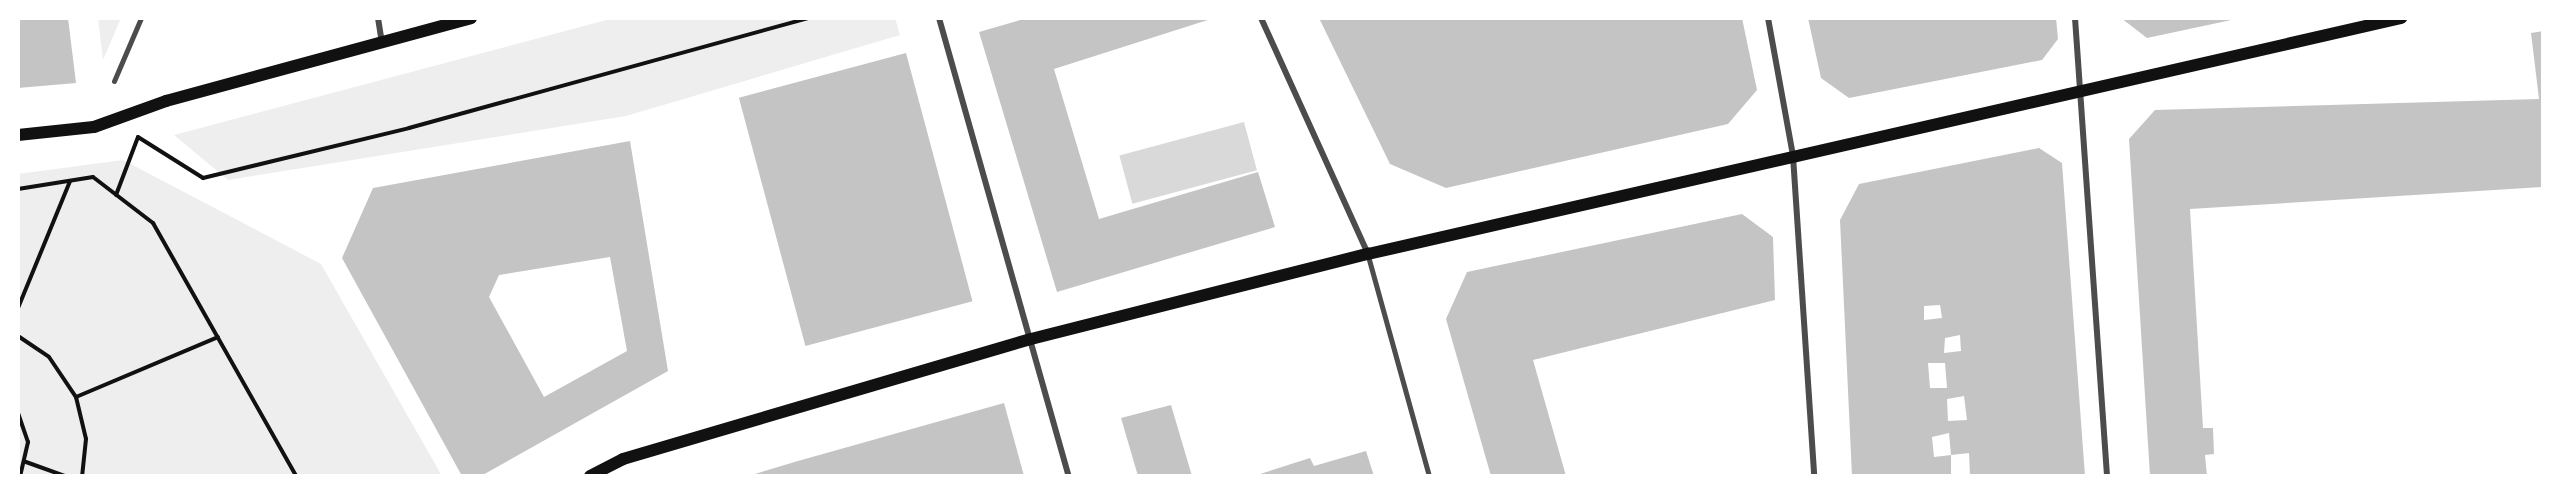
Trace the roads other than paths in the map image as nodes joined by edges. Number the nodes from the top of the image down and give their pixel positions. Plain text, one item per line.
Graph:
1 (141, 18) edge
2 (378, 18) edge
3 (471, 18) edge
4 (939, 18) edge
5 (1261, 18) edge
6 (1768, 18) edge
7 (2075, 18) edge
8 (2401, 18) edge
9 (382, 44) junction
10 (114, 81) dead end
11 (2080, 92) junction
12 (18, 135) edge
13 (1793, 156) junction
14 (1368, 254) junction
15 (1030, 339) junction
16 (590, 476) edge
17 (1069, 476) edge
18 (1429, 476) edge
19 (1815, 476) edge
20 (2107, 476) edge

1 - 10 street
2 - 9 street
3 - 9 main road
4 - 15 street
5 - 14 street
6 - 13 street
7 - 11 street
8 - 11 main road
9 - 12 main road
11 - 13 main road
11 - 20 street
13 - 14 main road
13 - 19 street
14 - 15 main road
14 - 18 street
15 - 16 main road
15 - 17 street

